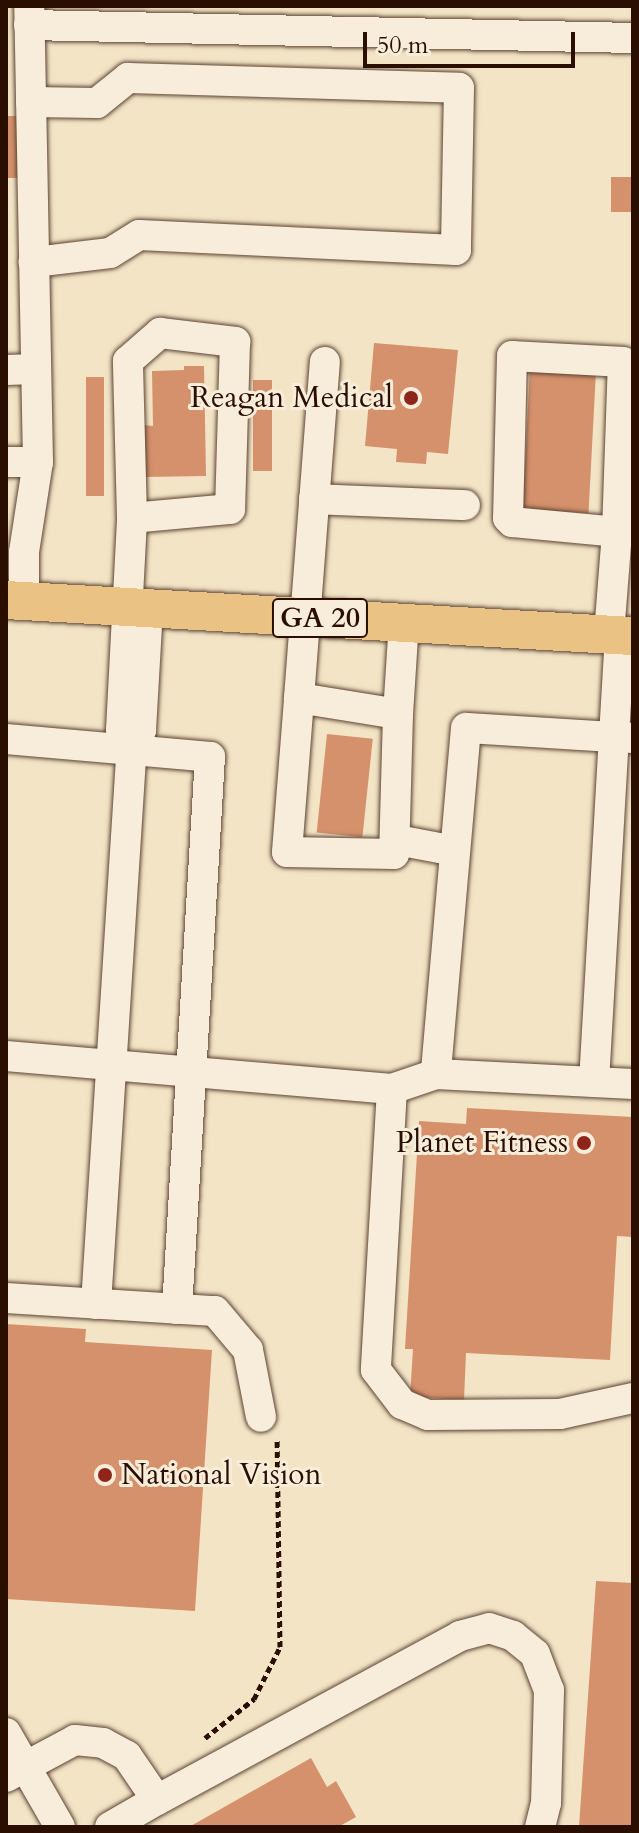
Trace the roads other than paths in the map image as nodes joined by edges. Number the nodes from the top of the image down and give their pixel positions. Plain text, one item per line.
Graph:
1 (29, 15) edge
2 (301, 17) edge
3 (633, 38) edge
4 (31, 102) junction
5 (34, 262) junction
6 (325, 362) dead end
7 (21, 369) edge
8 (6, 462) edge
9 (38, 462) junction
10 (314, 499) junction
11 (465, 505) dead end
12 (132, 518) junction
13 (617, 532) junction
14 (15, 600) edge
15 (137, 607) junction
16 (301, 617) junction
17 (404, 621) junction
18 (620, 635) edge
19 (299, 698) junction
20 (398, 714) junction
21 (624, 737) edge
22 (6, 739) edge
23 (132, 746) junction
24 (397, 840) junction
25 (455, 851) junction
26 (6, 1056) edge
27 (109, 1065) junction
28 (191, 1071) junction
29 (436, 1074) junction
30 (594, 1082) junction
31 (633, 1084) edge
32 (392, 1089) junction
33 (6, 1298) edge
34 (96, 1304) junction
35 (177, 1309) junction
36 (633, 1398) edge
37 (269, 1422) road end
38 (6, 1733) edge
39 (16, 1771) edge
40 (157, 1800) junction
41 (60, 1827) edge
42 (110, 1827) edge
43 (540, 1827) edge

1 - 2 street
1 - 4 street
2 - 3 street
4 - 5 street
4 - 5 street
5 - 7 street
6 - 10 street
7 - 9 street
8 - 9 street
9 - 14 street
10 - 11 street
10 - 16 street
12 - 12 street
12 - 15 street
13 - 13 street
13 - 18 street
14 - 15 main road, GA 20
15 - 16 main road, GA 20
15 - 23 street
16 - 17 main road, GA 20
16 - 19 street
17 - 18 main road, GA 20
17 - 20 street
18 - 21 street
19 - 20 street
19 - 24 street
20 - 24 street
21 - 25 street
21 - 30 street
22 - 23 street
23 - 27 street
23 - 28 street
24 - 25 street
25 - 29 street
26 - 27 street
27 - 28 street
27 - 34 street
28 - 32 street
28 - 35 street
29 - 30 street
29 - 32 street
30 - 31 street
32 - 36 street
33 - 34 street
34 - 35 street
35 - 37 street
38 - 39 street
39 - 40 street
39 - 41 street
40 - 42 street
40 - 43 street

